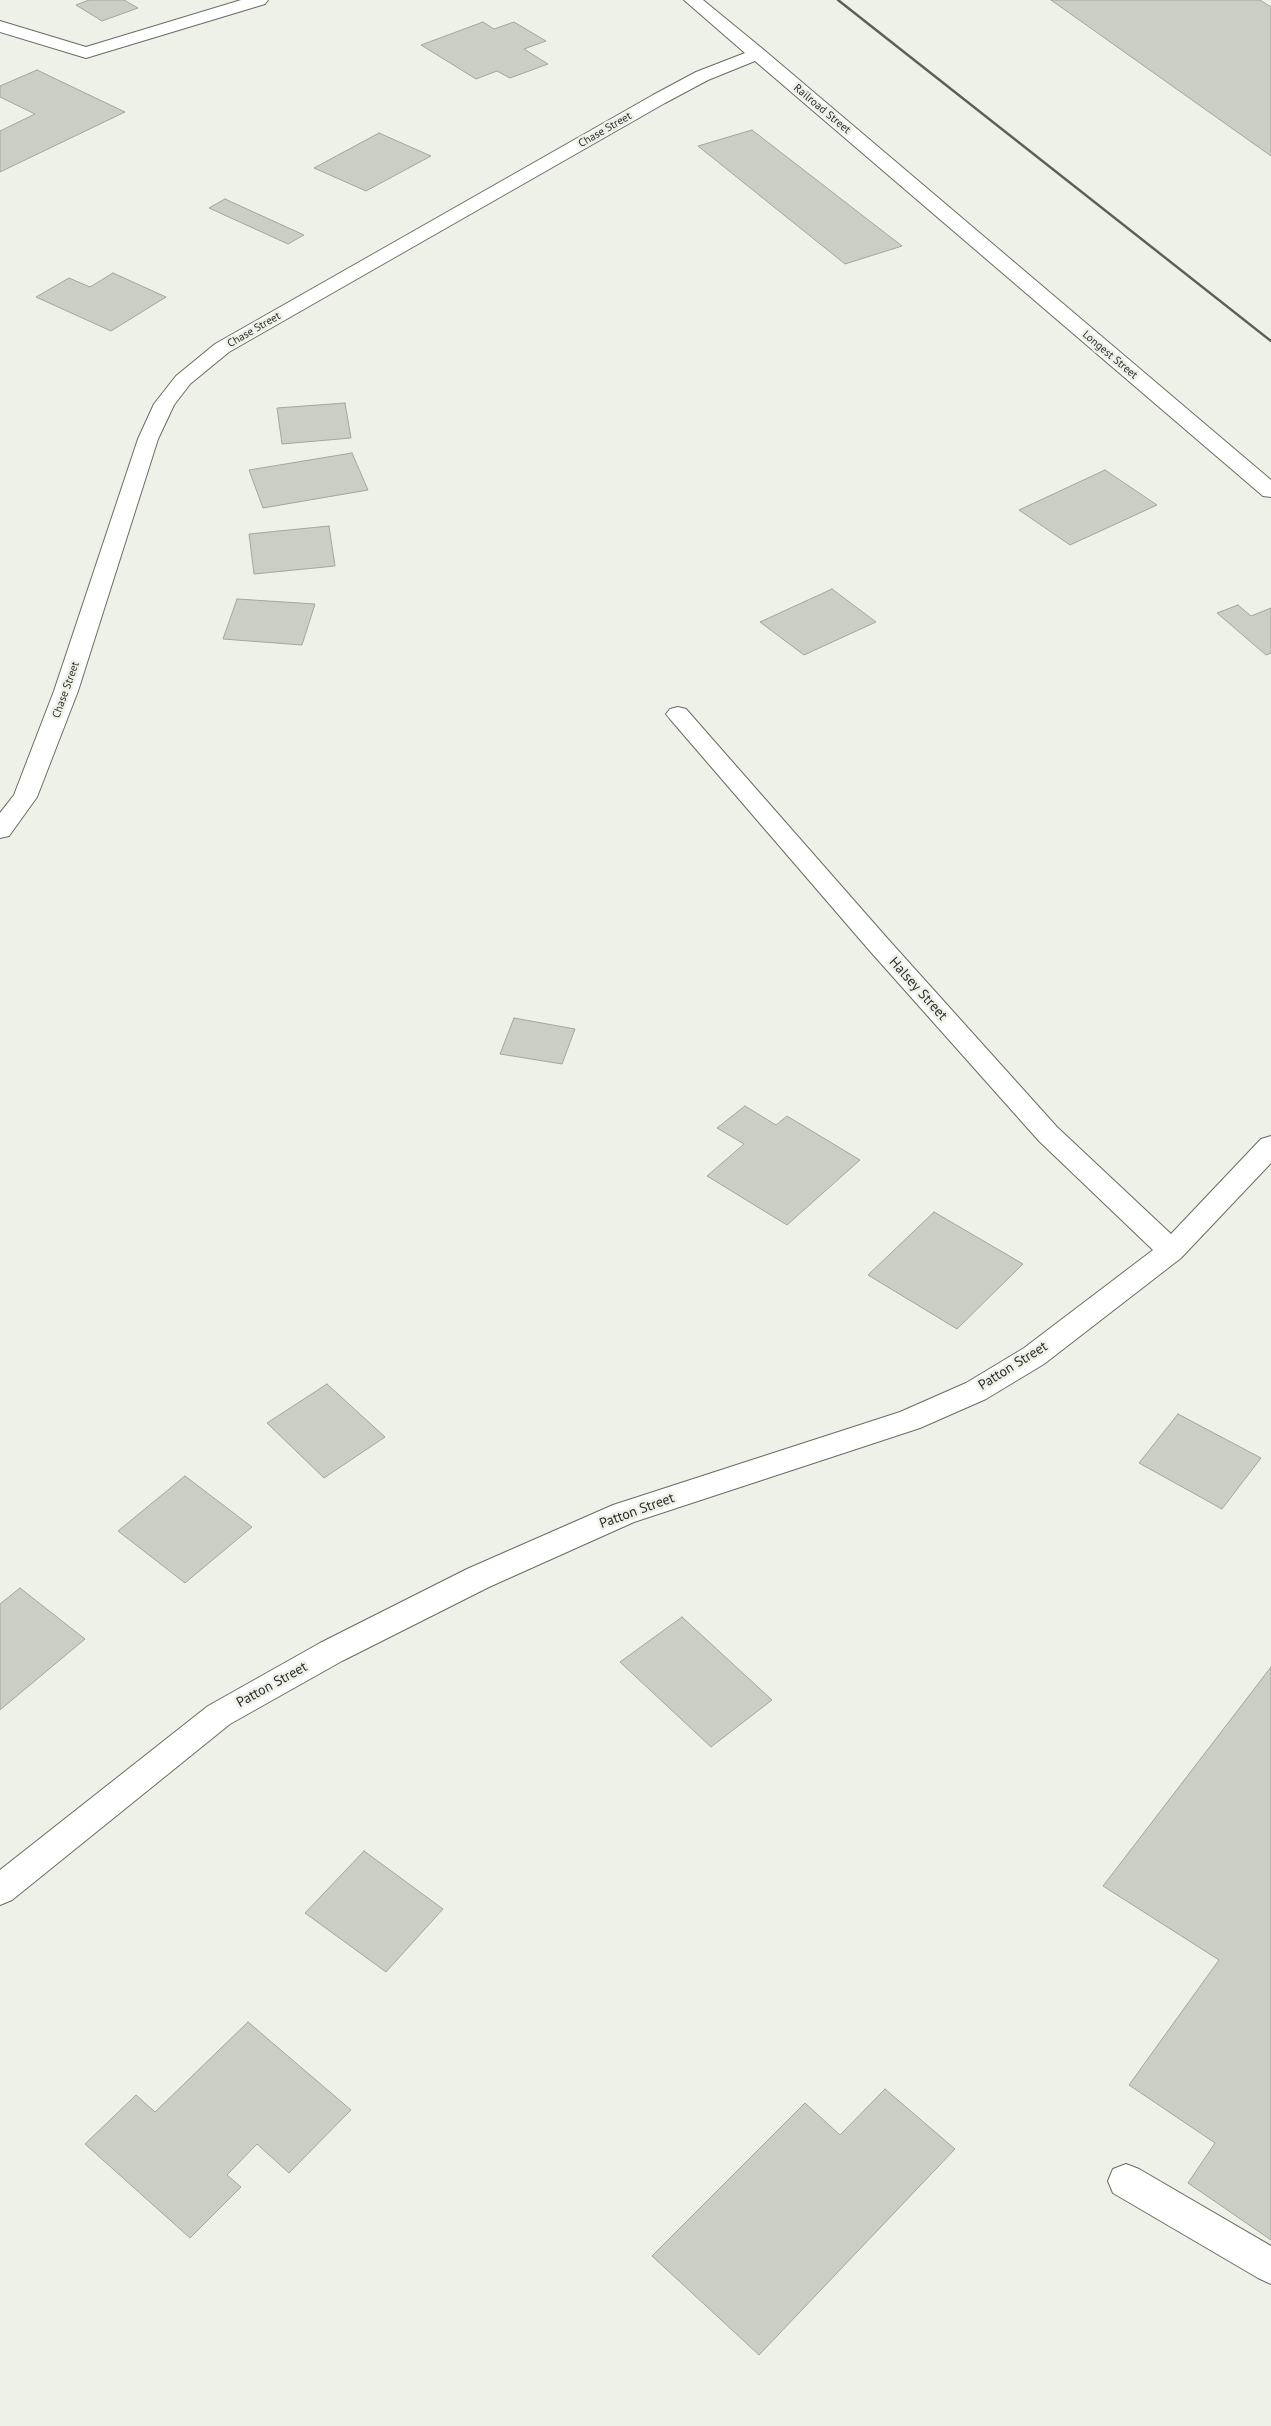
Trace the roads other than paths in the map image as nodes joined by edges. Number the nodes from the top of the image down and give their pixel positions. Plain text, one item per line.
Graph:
1 (259, 0) edge
2 (693, 0) edge
3 (0, 26) edge
4 (758, 54) junction
5 (950, 218) joint
6 (1271, 491) edge
7 (678, 714) dead end
8 (0, 830) edge
9 (1271, 1146) edge
10 (1171, 1251) junction
11 (0, 1890) edge
12 (1126, 2181) dead end
13 (1271, 2266) edge

1 - 3 street
2 - 4 street, Railroad Street
4 - 5 street, Railroad Street
4 - 8 street, Chase Street
5 - 6 street, Longest Street
7 - 10 street, Halsey Street
9 - 10 street, Patton Street
10 - 11 street, Patton Street
12 - 13 street

